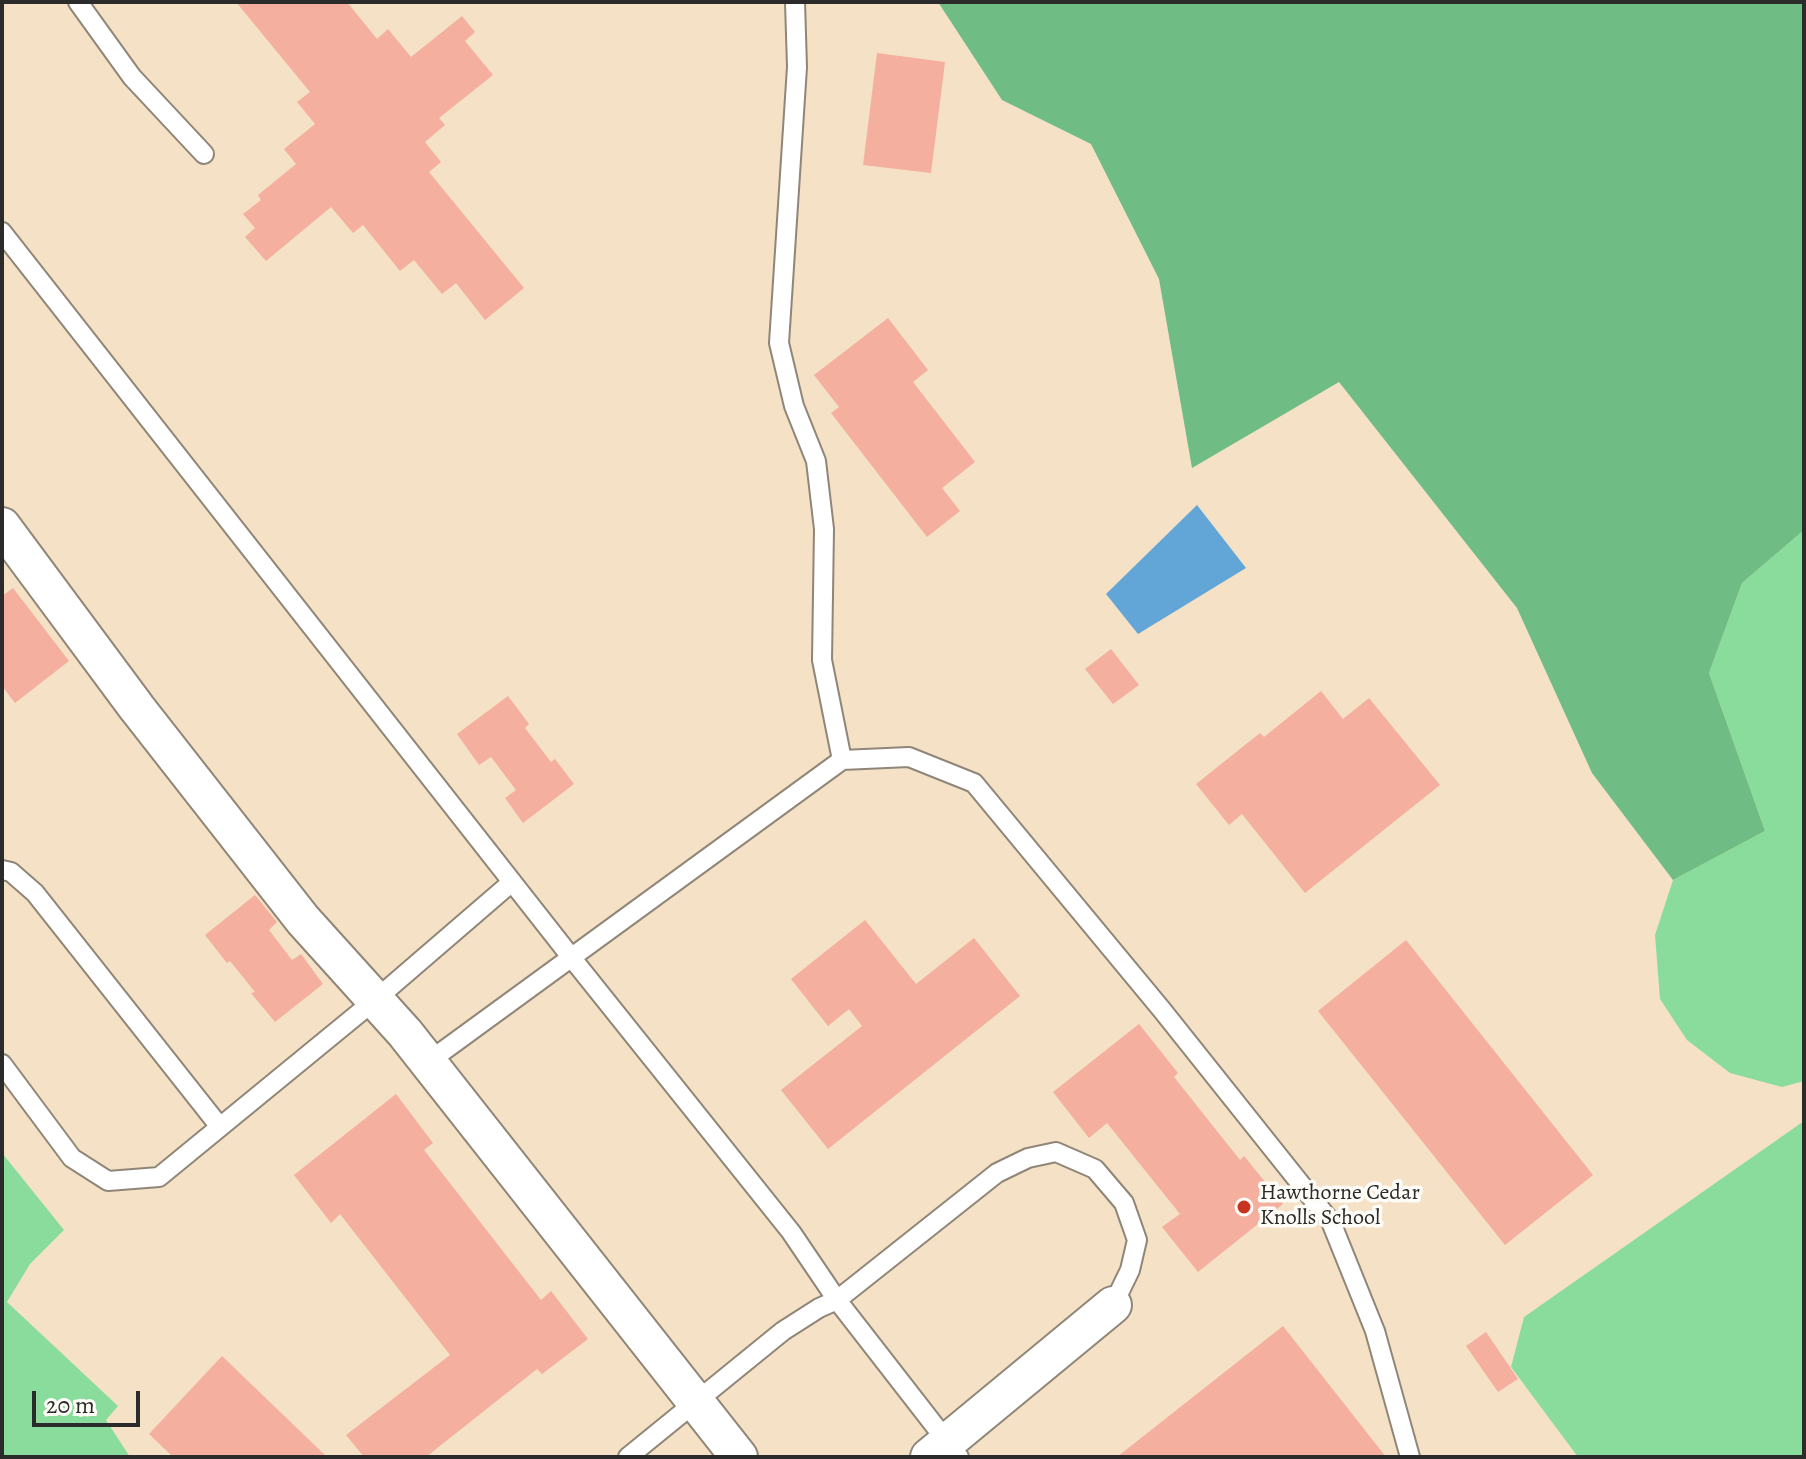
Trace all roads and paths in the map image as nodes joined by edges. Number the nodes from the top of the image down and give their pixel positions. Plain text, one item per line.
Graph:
1 (78, 2) edge
2 (795, 2) edge
3 (204, 154) dead end
4 (2, 232) edge
5 (2, 526) edge
6 (842, 760) junction
7 (2, 870) edge
8 (512, 882) junction
9 (571, 957) junction
10 (375, 1000) junction
11 (428, 1062) junction
12 (2, 1064) edge
13 (220, 1127) junction
14 (837, 1300) junction
15 (1113, 1305) joint
16 (697, 1403) junction
17 (945, 1452) edge
18 (628, 1457) edge
19 (739, 1457) edge
20 (1410, 1457) edge

1 - 3 lane
2 - 6 lane
4 - 8 lane
5 - 10 street
6 - 9 lane
6 - 20 lane
7 - 13 lane
8 - 9 lane
8 - 10 lane
9 - 11 lane
9 - 14 lane
10 - 11 street
10 - 13 lane
11 - 16 street
12 - 13 lane
14 - 15 lane
14 - 16 lane
14 - 17 lane
15 - 17 street
16 - 18 lane
16 - 19 street

